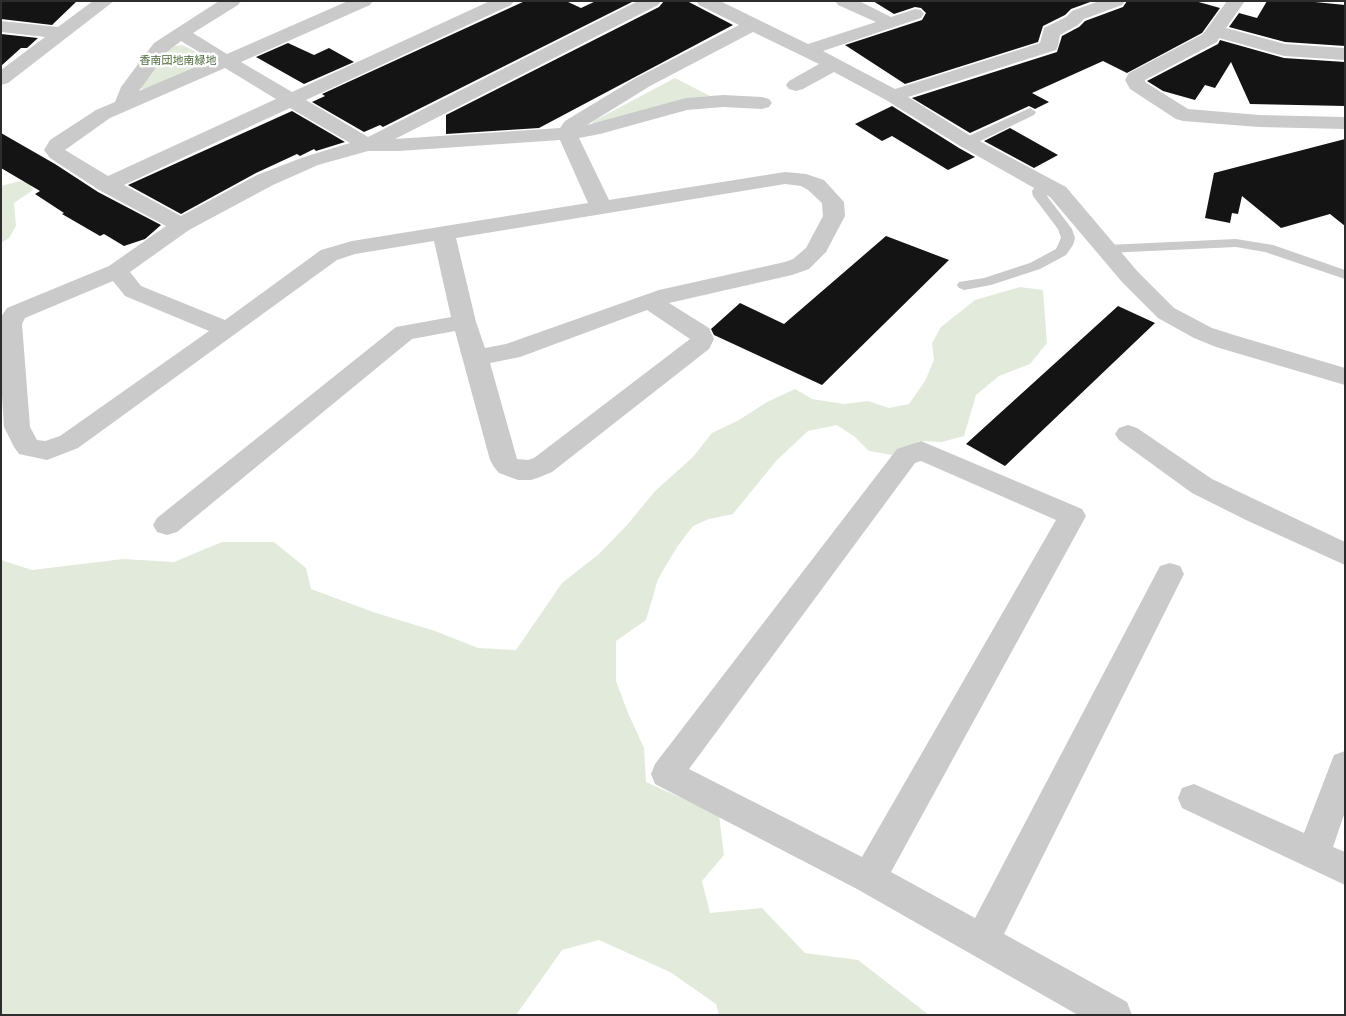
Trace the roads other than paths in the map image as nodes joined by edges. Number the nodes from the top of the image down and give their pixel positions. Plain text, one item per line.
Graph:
1 (105, 1) edge
2 (232, 1) edge
3 (364, 1) edge
4 (504, 1) edge
5 (652, 1) edge
6 (705, 1) edge
7 (844, 1) edge
8 (1116, 1) edge
9 (1236, 1) edge
10 (915, 14) dead end
11 (889, 24) junction
12 (752, 25) junction
13 (1, 26) edge
14 (1215, 31) junction
15 (62, 33) junction
16 (180, 33) junction
17 (810, 50) junction
18 (1345, 54) edge
19 (226, 61) junction
20 (834, 64) junction
21 (1, 80) edge
22 (796, 85) dead end
23 (893, 96) junction
24 (293, 100) junction
25 (762, 103) dead end
26 (123, 105) junction
27 (1030, 112) dead end
28 (1345, 123) edge
29 (567, 133) junction
30 (967, 142) junction
31 (367, 144) junction
32 (1047, 184) junction
33 (108, 186) junction
34 (602, 209) junction
35 (181, 225) junction
36 (444, 234) junction
37 (1108, 249) junction
38 (117, 271) junction
39 (1345, 275) edge
40 (964, 285) dead end
41 (648, 302) junction
42 (464, 322) junction
43 (227, 330) junction
44 (476, 358) junction
45 (6, 365) edge
46 (1345, 377) edge
47 (1128, 434) dead end
48 (167, 525) dead end
49 (1345, 554) edge
50 (1170, 574) dead end
51 (1345, 765) edge
52 (1194, 798) dead end
53 (1313, 854) junction
54 (1345, 869) edge
55 (869, 878) junction
56 (982, 940) junction
57 (1114, 1015) edge

1 - 15 street
2 - 16 street
3 - 19 street
4 - 24 street
5 - 31 street
6 - 12 street
7 - 11 street
8 - 23 street
9 - 14 street
10 - 11 street
11 - 17 street
12 - 17 street
12 - 29 street
13 - 15 street
14 - 18 street
14 - 28 street
15 - 21 street
16 - 19 street
16 - 26 street
17 - 20 street
19 - 24 street
19 - 26 street
20 - 22 street
20 - 23 street
23 - 30 street
24 - 31 street
24 - 33 street
25 - 29 street
26 - 33 street
27 - 30 lane
29 - 31 street
29 - 34 street
30 - 32 street
31 - 35 street
32 - 37 street
32 - 40 lane
33 - 35 street
34 - 36 street
34 - 41 street
35 - 38 street
36 - 42 street
36 - 43 street
37 - 39 lane
37 - 46 street
38 - 43 street
38 - 45 street
41 - 44 street
41 - 44 street
42 - 44 street
42 - 48 street
43 - 45 street
47 - 49 street
50 - 56 street
51 - 53 street
52 - 53 street
53 - 54 street
55 - 55 street
55 - 56 street
56 - 57 street

